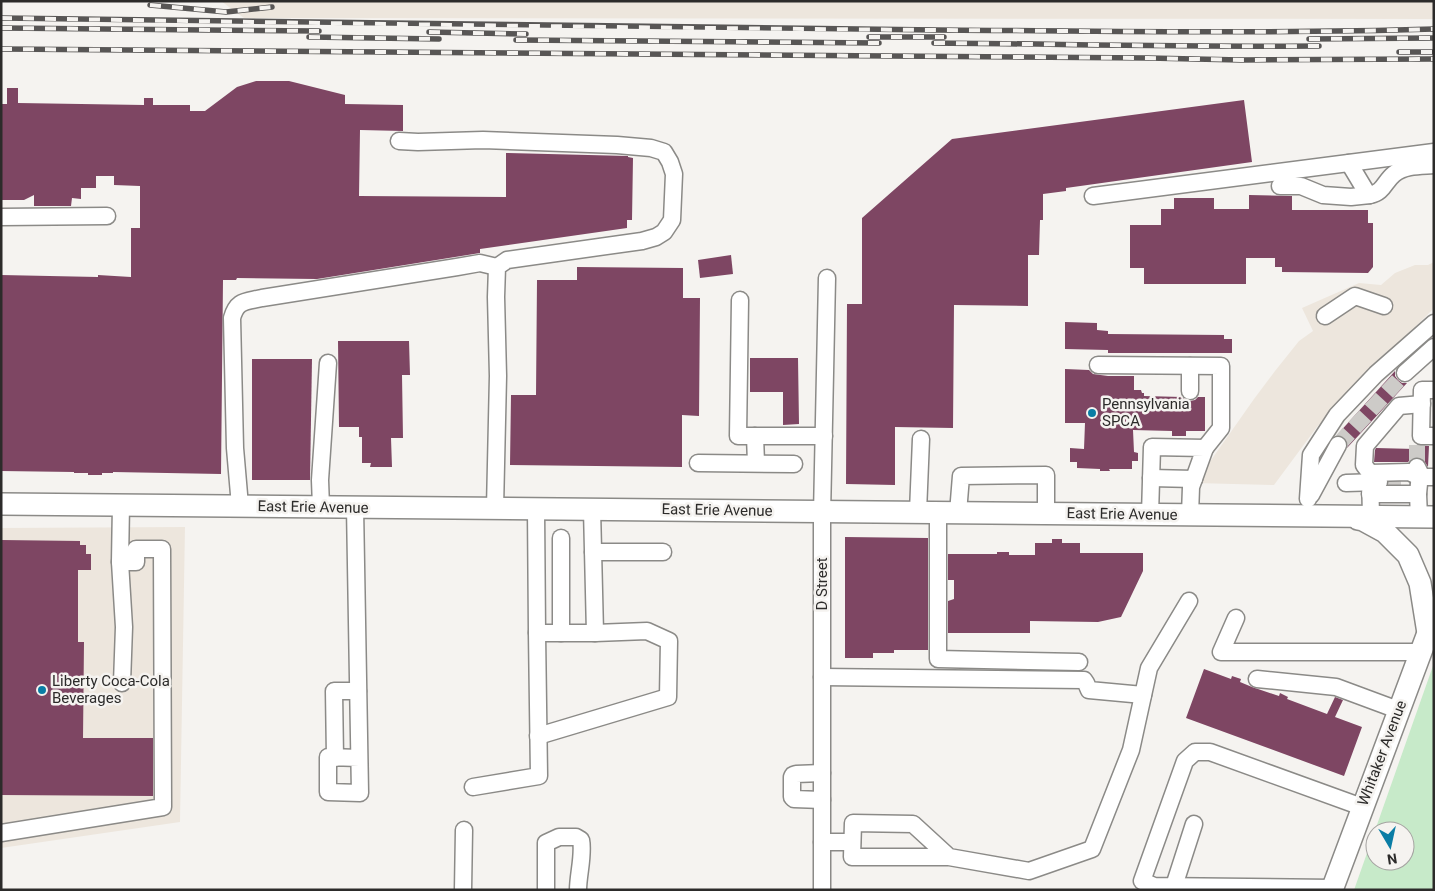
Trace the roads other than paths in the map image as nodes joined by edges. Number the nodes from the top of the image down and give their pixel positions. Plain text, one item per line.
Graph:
1 (399, 141) dead end
2 (1434, 152) edge
3 (1349, 163) junction
4 (1434, 165) edge
5 (1280, 186) dead end
6 (1370, 195) junction
7 (1093, 196) dead end
8 (107, 216) dead end
9 (1, 217) edge
10 (497, 267) junction
11 (827, 278) dead end
12 (740, 300) dead end
13 (1384, 306) dead end
14 (1324, 316) dead end
15 (1434, 323) edge
16 (1434, 347) edge
17 (328, 363) dead end
18 (1098, 365) dead end
19 (1190, 366) junction
20 (1405, 373) tunnel mouth
21 (1434, 390) edge
22 (1190, 391) dead end
23 (1422, 404) junction
24 (755, 436) junction
25 (824, 436) junction
26 (921, 439) dead end
27 (1424, 440) tunnel mouth
28 (1338, 445) tunnel mouth
29 (1205, 448) junction
30 (698, 463) dead end
31 (756, 463) junction
32 (794, 464) dead end
33 (1151, 478) junction
34 (1194, 479) junction
35 (1418, 479) edge
36 (1346, 483) dead end
37 (1376, 483) junction
38 (1, 504) edge
39 (121, 505) junction
40 (240, 506) junction
41 (321, 507) junction
42 (355, 507) junction
43 (1304, 507) junction
44 (495, 508) junction
45 (536, 509) junction
46 (592, 509) junction
47 (822, 511) junction
48 (938, 512) junction
49 (1046, 514) junction
50 (1150, 514) junction
51 (1190, 515) junction
52 (1340, 516) junction
53 (1371, 516) junction
54 (1426, 517) edge
55 (561, 538) dead end
56 (593, 552) junction
57 (663, 552) dead end
58 (120, 562) junction
59 (1189, 601) dead end
60 (1236, 618) dead end
61 (1431, 625) edge
62 (562, 633) junction
63 (595, 633) junction
64 (537, 634) junction
65 (1420, 652) junction
66 (1079, 662) dead end
67 (822, 677) junction
68 (1257, 679) dead end
69 (122, 683) dead end
70 (358, 691) junction
71 (1143, 694) junction
72 (1398, 710) junction
73 (538, 736) junction
74 (335, 758) junction
75 (359, 758) junction
76 (822, 773) junction
77 (473, 787) dead end
78 (822, 800) junction
79 (1362, 807) junction
80 (1194, 824) dead end
81 (464, 830) dead end
82 (1, 833) edge
83 (822, 842) junction
84 (852, 842) junction
85 (949, 857) junction
86 (1174, 886) junction
87 (1332, 889) edge
88 (463, 890) edge
89 (546, 890) edge
90 (578, 890) edge
91 (822, 890) edge

1 - 10 street
2 - 3 street
3 - 6 street
3 - 7 street
4 - 6 street
5 - 6 street
8 - 9 street
10 - 40 street
10 - 44 street
11 - 25 street, D Street
12 - 24 street
13 - 14 street
15 - 43 street
16 - 20 street
17 - 41 street
18 - 19 street
19 - 22 street
19 - 29 street
21 - 23 street
23 - 27 street
23 - 37 street
24 - 25 street
24 - 31 street
25 - 47 street, D Street
26 - 48 street
28 - 43 street
29 - 33 street
29 - 34 street
30 - 31 street
31 - 32 street
33 - 34 street
33 - 50 street
34 - 51 street
35 - 37 street
35 - 37 street
35 - 54 street
36 - 37 street
37 - 53 street
38 - 39 main road, East Erie Avenue
39 - 40 main road, East Erie Avenue
39 - 58 street
40 - 41 main road, East Erie Avenue
41 - 42 main road, East Erie Avenue
42 - 44 main road, East Erie Avenue
42 - 70 street
43 - 51 main road, East Erie Avenue
43 - 52 main road, East Erie Avenue
44 - 45 main road, East Erie Avenue
45 - 46 main road, East Erie Avenue
45 - 64 street
46 - 47 main road, East Erie Avenue
46 - 56 street
47 - 48 main road, East Erie Avenue
47 - 67 street, D Street
48 - 49 main road, East Erie Avenue
48 - 49 street
48 - 66 street
49 - 50 main road, East Erie Avenue
50 - 51 main road, East Erie Avenue
52 - 53 main road, East Erie Avenue
52 - 61 main road
53 - 54 main road, East Erie Avenue
55 - 62 street
56 - 57 street
56 - 63 street
58 - 69 street
58 - 82 street
59 - 71 street
60 - 65 street
61 - 65 main road, Whitaker Avenue
62 - 63 street
62 - 64 street
63 - 73 street
64 - 73 street
65 - 72 main road, Whitaker Avenue
67 - 71 street
67 - 76 street, D Street
68 - 72 street
70 - 74 street
70 - 75 street
71 - 85 street
72 - 79 main road, Whitaker Avenue
73 - 77 street
74 - 75 street
74 - 75 street
76 - 78 street, D Street
76 - 78 street
78 - 83 street, D Street
79 - 86 street
79 - 87 main road, Whitaker Avenue
80 - 86 street
81 - 88 street
83 - 84 street
83 - 91 street, D Street
84 - 85 street
84 - 85 street
86 - 87 street
89 - 90 street

